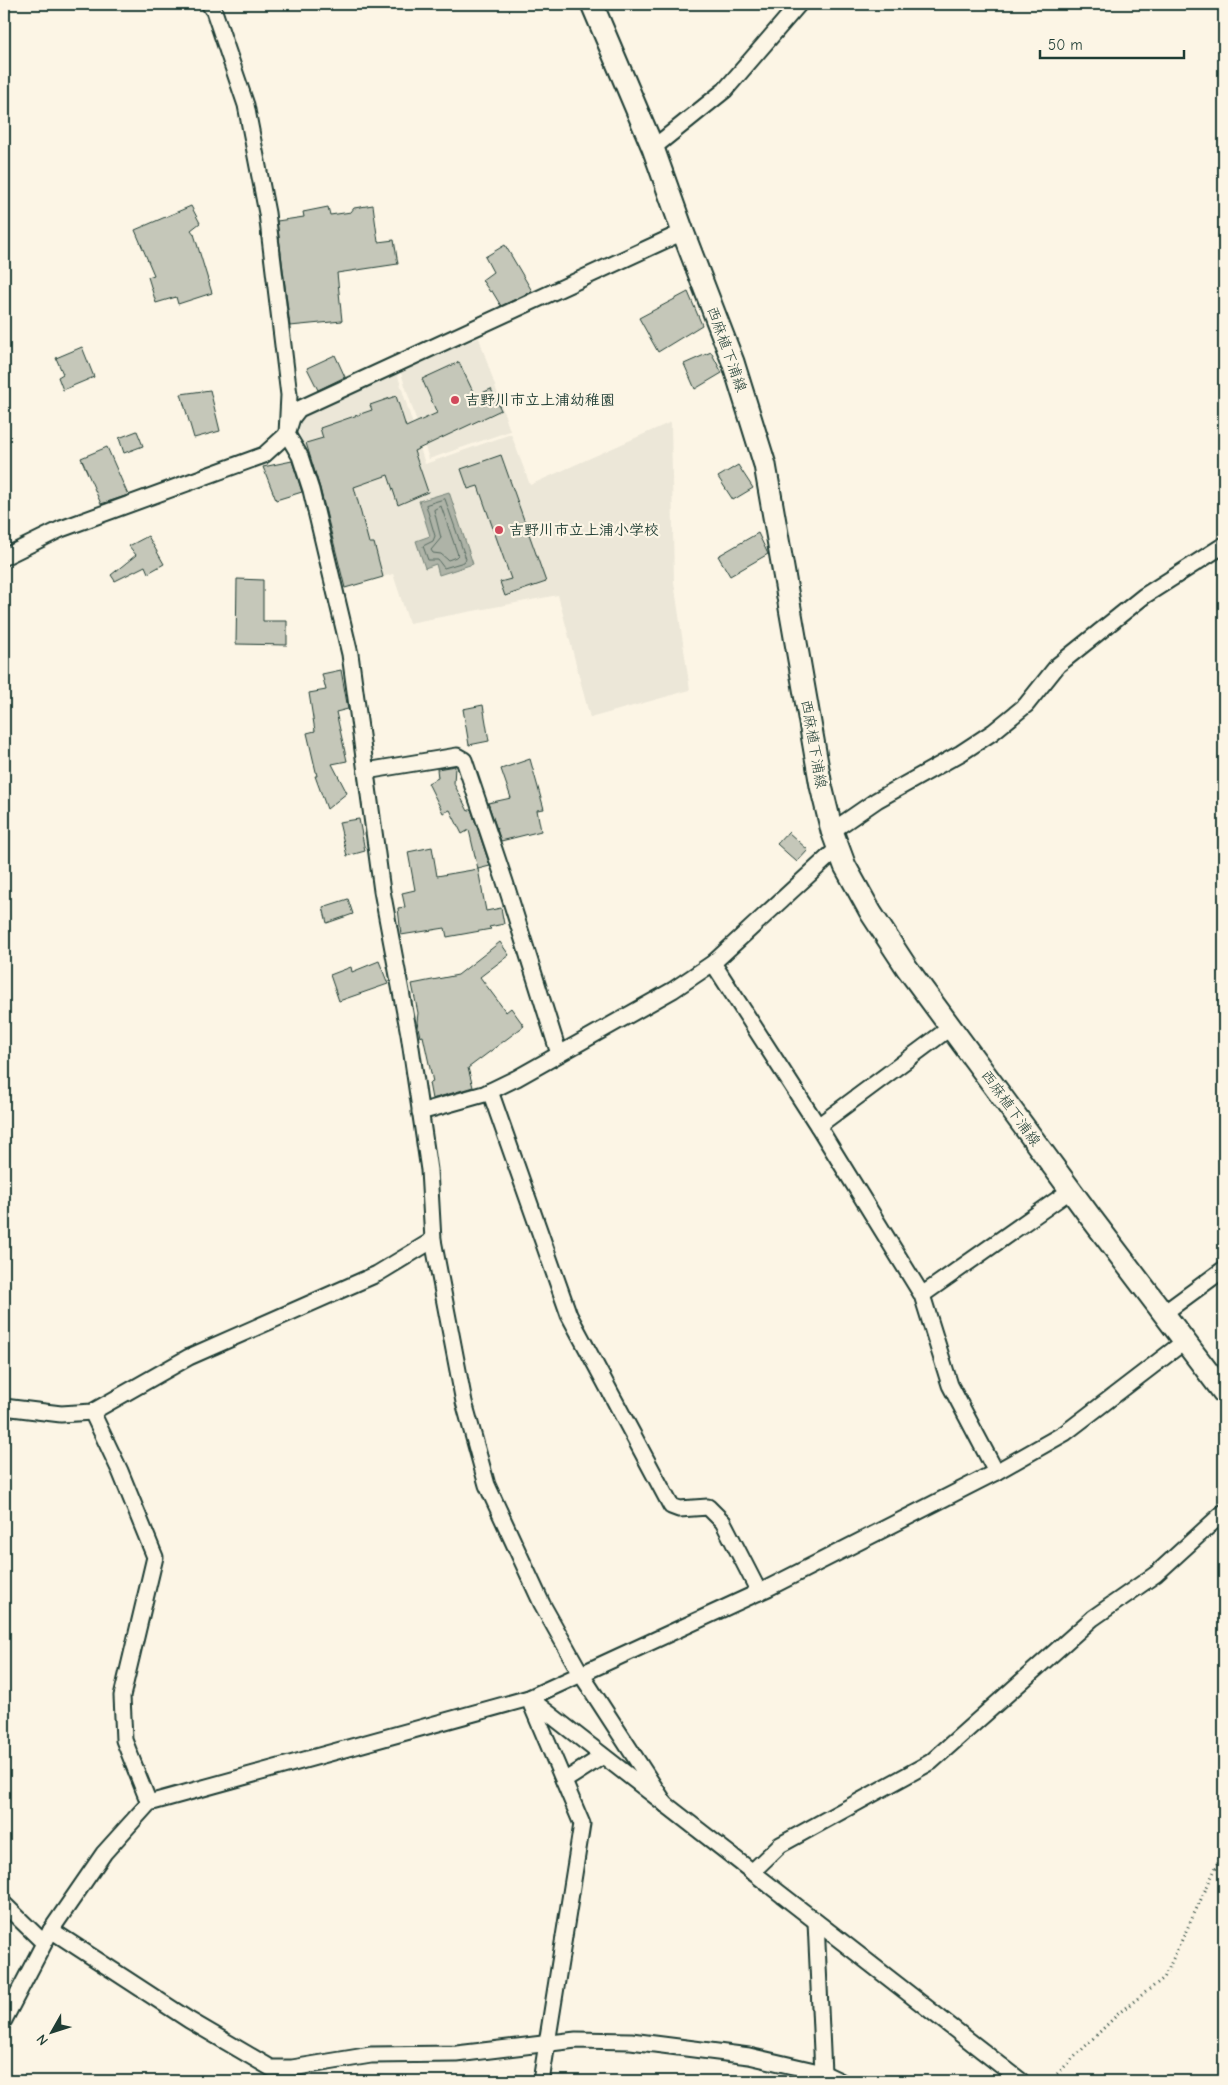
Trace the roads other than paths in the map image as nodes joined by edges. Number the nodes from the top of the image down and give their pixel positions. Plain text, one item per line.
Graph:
1 (209, 4) edge
2 (592, 4) edge
3 (798, 4) edge
4 (653, 148) junction
5 (683, 232) junction
6 (287, 434) junction
7 (1224, 545) edge
8 (4, 557) edge
9 (366, 771) junction
10 (835, 840) junction
11 (713, 962) junction
12 (951, 1027) junction
13 (559, 1054) junction
14 (490, 1091) junction
15 (420, 1112) junction
16 (818, 1126) junction
17 (1071, 1190) junction
18 (433, 1240) junction
19 (1224, 1270) edge
20 (922, 1295) junction
21 (1164, 1313) junction
22 (1185, 1340) junction
23 (1224, 1393) edge
24 (4, 1407) edge
25 (92, 1412) junction
26 (996, 1472) junction
27 (1224, 1512) edge
28 (759, 1592) junction
29 (581, 1674) junction
30 (528, 1698) junction
31 (603, 1756) junction
32 (564, 1781) junction
33 (149, 1803) junction
34 (666, 1805) junction
35 (752, 1872) junction
36 (4, 1904) edge
37 (816, 1922) junction
38 (47, 1936) junction
39 (4, 2020) edge
40 (546, 2042) junction
41 (823, 2073) junction
42 (541, 2081) edge
43 (840, 2081) edge
44 (1021, 2081) edge

1 - 6 street
2 - 4 main road, 西麻植下浦線
3 - 4 street
4 - 5 main road, 西麻植下浦線
5 - 6 street
5 - 10 main road, 西麻植下浦線
6 - 8 street
6 - 9 street
7 - 10 street
9 - 13 street
9 - 15 street
10 - 11 street
10 - 12 main road, 西麻植下浦線
11 - 13 street
11 - 16 street
12 - 16 street
12 - 17 main road, 西麻植下浦線
13 - 14 street
14 - 15 street
14 - 28 street
15 - 18 street
16 - 20 street
17 - 20 street
17 - 21 main road, 西麻植下浦線
18 - 25 street
18 - 29 street
19 - 21 street
20 - 26 street
21 - 22 main road, 西麻植下浦線
22 - 23 main road, 西麻植下浦線
22 - 26 street
24 - 25 street
25 - 33 street
26 - 28 street
27 - 35 street
28 - 29 street
29 - 30 street
29 - 34 street
30 - 31 street
30 - 32 street
30 - 33 street
31 - 32 street
31 - 34 street
32 - 40 street
33 - 38 street
34 - 35 street
35 - 37 street
36 - 38 street
37 - 41 street
37 - 44 street
38 - 39 street
38 - 40 street
40 - 41 street
40 - 42 street
41 - 43 street

